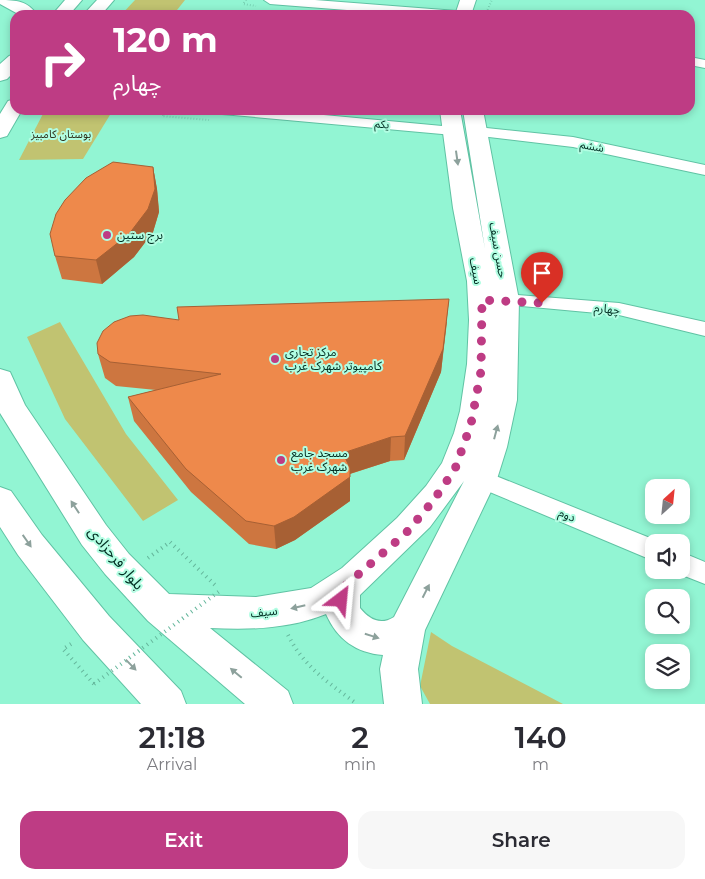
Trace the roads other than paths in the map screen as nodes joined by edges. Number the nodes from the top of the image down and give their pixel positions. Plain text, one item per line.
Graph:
1 (6, 0) edge
2 (74, 0) edge
3 (106, 0) edge
4 (270, 0) edge
5 (24, 10) edge
6 (65, 10) edge
7 (96, 10) edge
8 (395, 10) edge
9 (10, 65) edge
10 (0, 75) edge
11 (10, 114) edge
12 (332, 115) edge
13 (463, 121) edge
14 (0, 132) edge
15 (705, 170) edge
16 (494, 300) junction
17 (705, 329) edge
18 (0, 378) edge
19 (481, 479) junction
20 (0, 500) edge
21 (645, 547) edge
22 (690, 567) edge
23 (705, 573) edge
24 (345, 586) junction
25 (161, 610) junction
26 (407, 630) junction
27 (168, 704) edge
28 (274, 704) edge
29 (403, 704) edge

1 - 5 street
2 - 6 street
3 - 7 street
4 - 8 street
9 - 10 street
11 - 14 street
12 - 13 street, یکم
13 - 15 street, ششم
13 - 16 street, سیف
16 - 17 street, چهارم
19 -> 16 street
16 - 24 street, سیف
25 -> 18 street, بلوار فرحزادی
19 - 21 street, دوم
26 -> 19 street
20 -> 27 street
22 - 23 street
24 -> 25 street, سیف
24 -> 26 street
28 -> 25 street, بلوار فرحزادی
26 - 29 street

